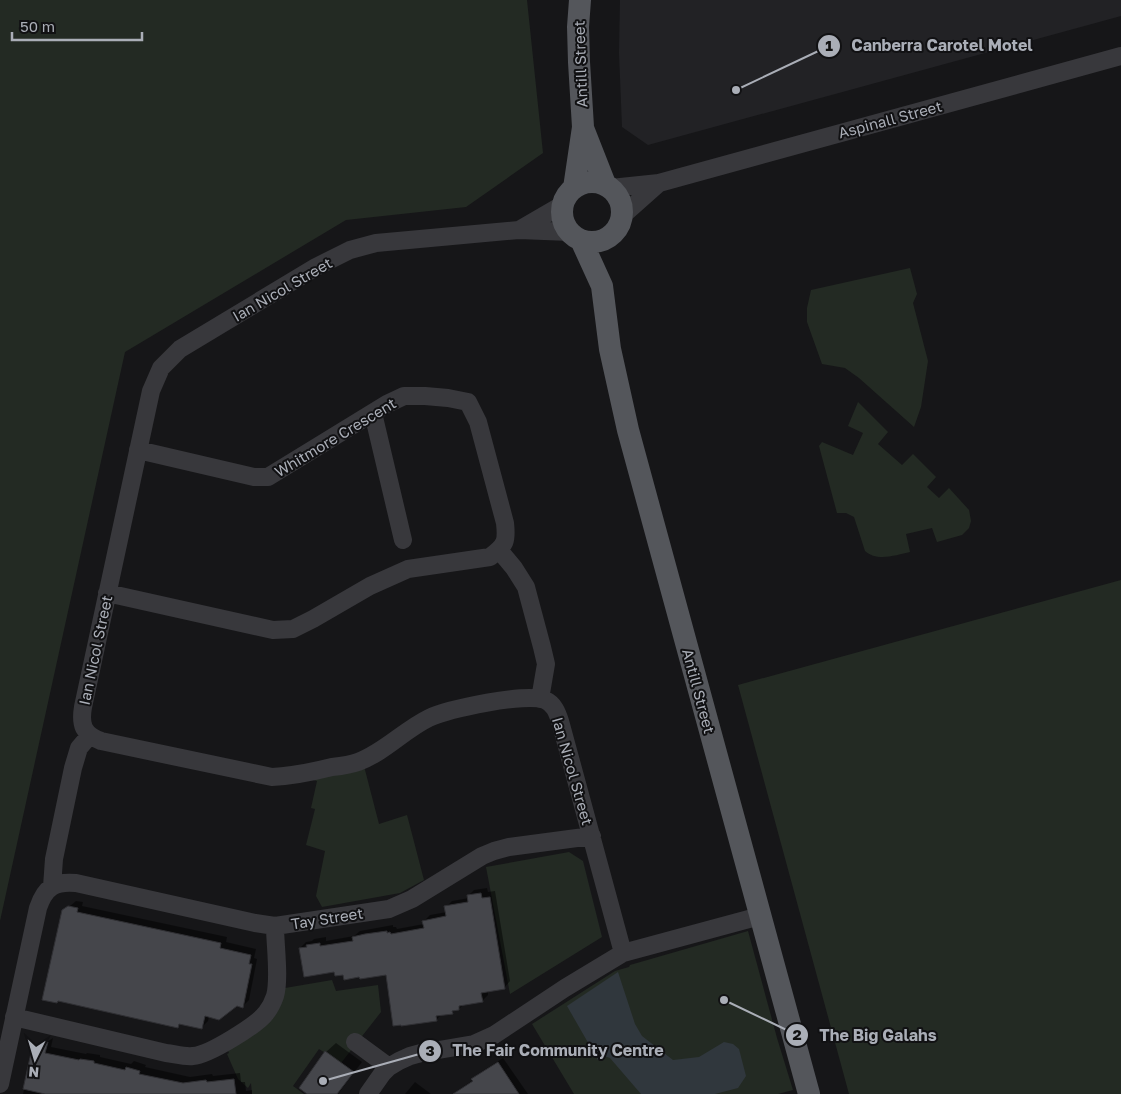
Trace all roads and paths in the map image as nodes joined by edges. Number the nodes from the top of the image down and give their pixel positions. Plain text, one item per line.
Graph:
1 (580, 0) edge
2 (1121, 56) edge
3 (583, 127) junction
4 (659, 183) junction
5 (608, 186) junction
6 (568, 196) junction
7 (618, 224) junction
8 (519, 230) junction
9 (576, 236) junction
10 (602, 286) junction
11 (373, 413) junction
12 (138, 450) junction
13 (403, 540) dead end
14 (500, 550) junction
15 (107, 593) junction
16 (540, 699) junction
17 (90, 735) junction
18 (592, 836) junction
19 (52, 887) junction
20 (760, 916) junction
21 (274, 926) junction
22 (623, 953) junction
23 (14, 1017) junction
24 (356, 1042) dead end
25 (389, 1067) junction
26 (0, 1084) edge
27 (368, 1094) edge
28 (809, 1094) edge

1 - 3 main road, Antill Street
2 - 4 street, Aspinall Street
3 - 5 main road, Antill Street
3 - 6 main road, Antill Street
4 - 5 street, Aspinall Street
4 - 7 street, Aspinall Street
5 - 6 main road
5 - 7 main road
6 - 8 street, Ian Nicol Street
6 - 9 main road
7 - 9 main road
7 - 10 main road, Antill Street
8 - 9 street, Ian Nicol Street
8 - 12 street, Ian Nicol Street
9 - 10 main road, Antill Street
10 - 20 main road, Antill Street
11 - 12 street, Whitmore Crescent
11 - 13 street
11 - 14 street, Whitmore Crescent
12 - 15 street, Ian Nicol Street
14 - 15 street
14 - 16 street
15 - 17 street, Ian Nicol Street
16 - 17 street
16 - 18 street, Ian Nicol Street
17 - 19 street
18 - 21 street, Tay Street
18 - 22 street, Ian Nicol Street
19 - 21 street, Tay Street
19 - 23 street
20 - 22 street
20 - 28 main road, Antill Street
21 - 23 street
22 - 25 street
23 - 26 street
24 - 25 street
25 - 27 street

